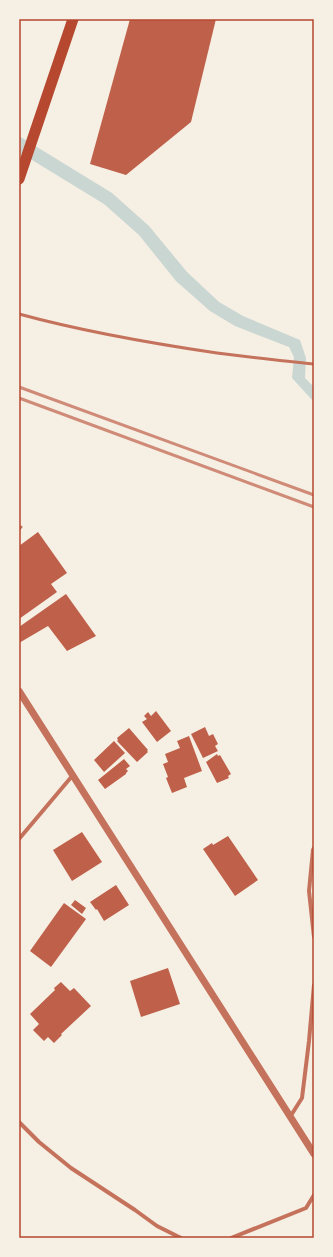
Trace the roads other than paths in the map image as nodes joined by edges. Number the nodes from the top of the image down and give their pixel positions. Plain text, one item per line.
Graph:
1 (73, 19) edge
2 (19, 179) edge
3 (19, 314) edge
4 (314, 364) edge
5 (19, 691) edge
6 (73, 775) junction
7 (19, 839) edge
8 (314, 848) edge
9 (314, 937) edge
10 (314, 985) edge
11 (312, 1027) edge
12 (290, 1117) junction
13 (19, 1122) edge
14 (314, 1154) edge
15 (314, 1195) edge
16 (181, 1238) edge
17 (231, 1238) edge

1 - 2 highway
3 - 4 lane
5 - 6 street
6 - 7 street
6 - 12 street
8 - 9 street
10 - 11 street
11 - 12 street
12 - 14 street
13 - 16 street
15 - 17 street

